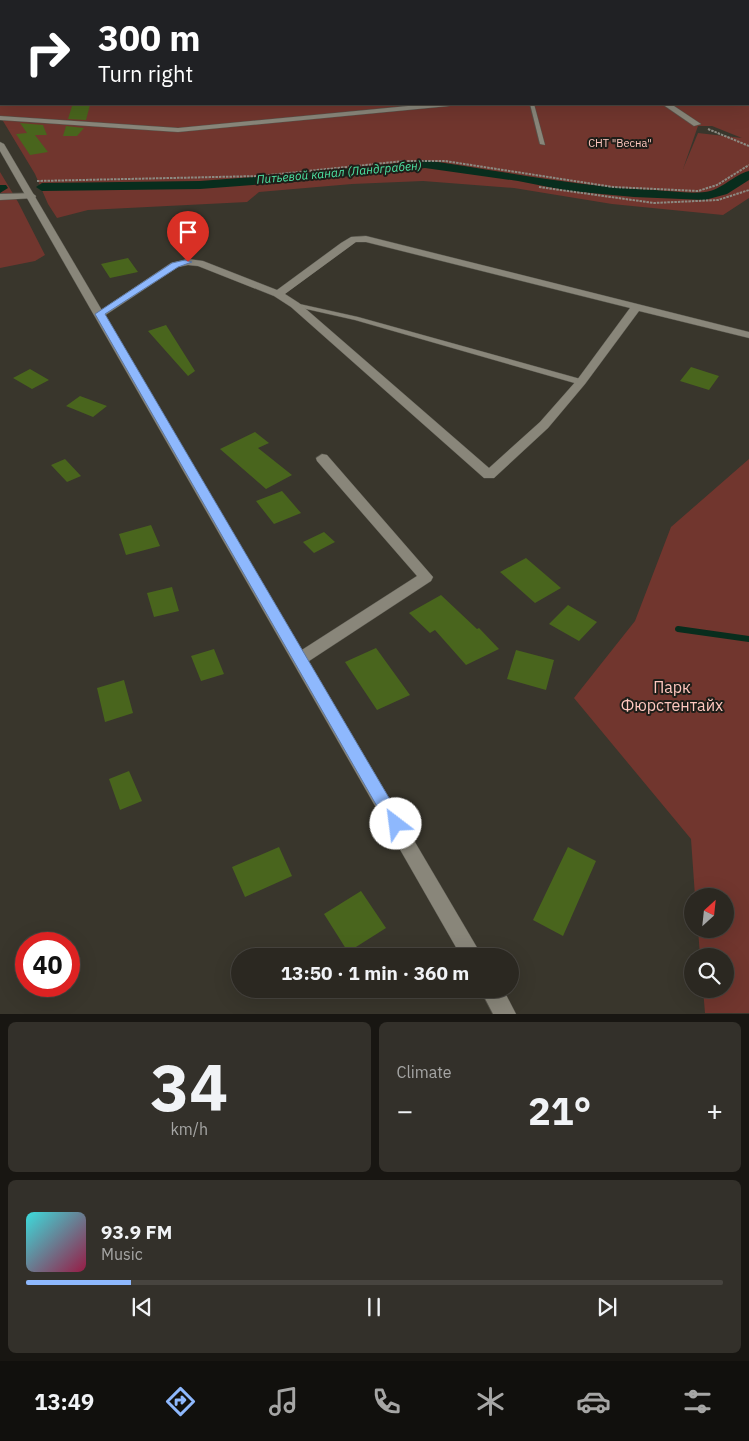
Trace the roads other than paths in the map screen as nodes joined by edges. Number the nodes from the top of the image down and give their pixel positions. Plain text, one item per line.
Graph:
1 (429, 105) edge
2 (532, 105) edge
3 (668, 105) edge
4 (389, 107) edge
5 (0, 118) edge
6 (697, 124) road end
7 (0, 144) edge
8 (543, 144) dead end
9 (32, 196) junction
10 (0, 197) edge
11 (278, 294) junction
12 (296, 304) junction
13 (637, 306) junction
14 (100, 314) junction
15 (749, 335) edge
16 (581, 382) junction
17 (322, 458) dead end
18 (300, 659) junction
19 (467, 948) edge
20 (496, 998) edge
21 (506, 1014) edge

1 - 4 street
2 - 8 lane
3 - 6 street
4 - 5 street
7 - 9 street
9 - 10 street
9 - 14 street
11 - 12 street
11 - 13 street
11 - 14 street
12 - 16 lane
12 - 16 street
13 - 15 street
13 - 16 street
14 - 18 street
17 - 18 street
18 - 19 street
20 - 21 street

